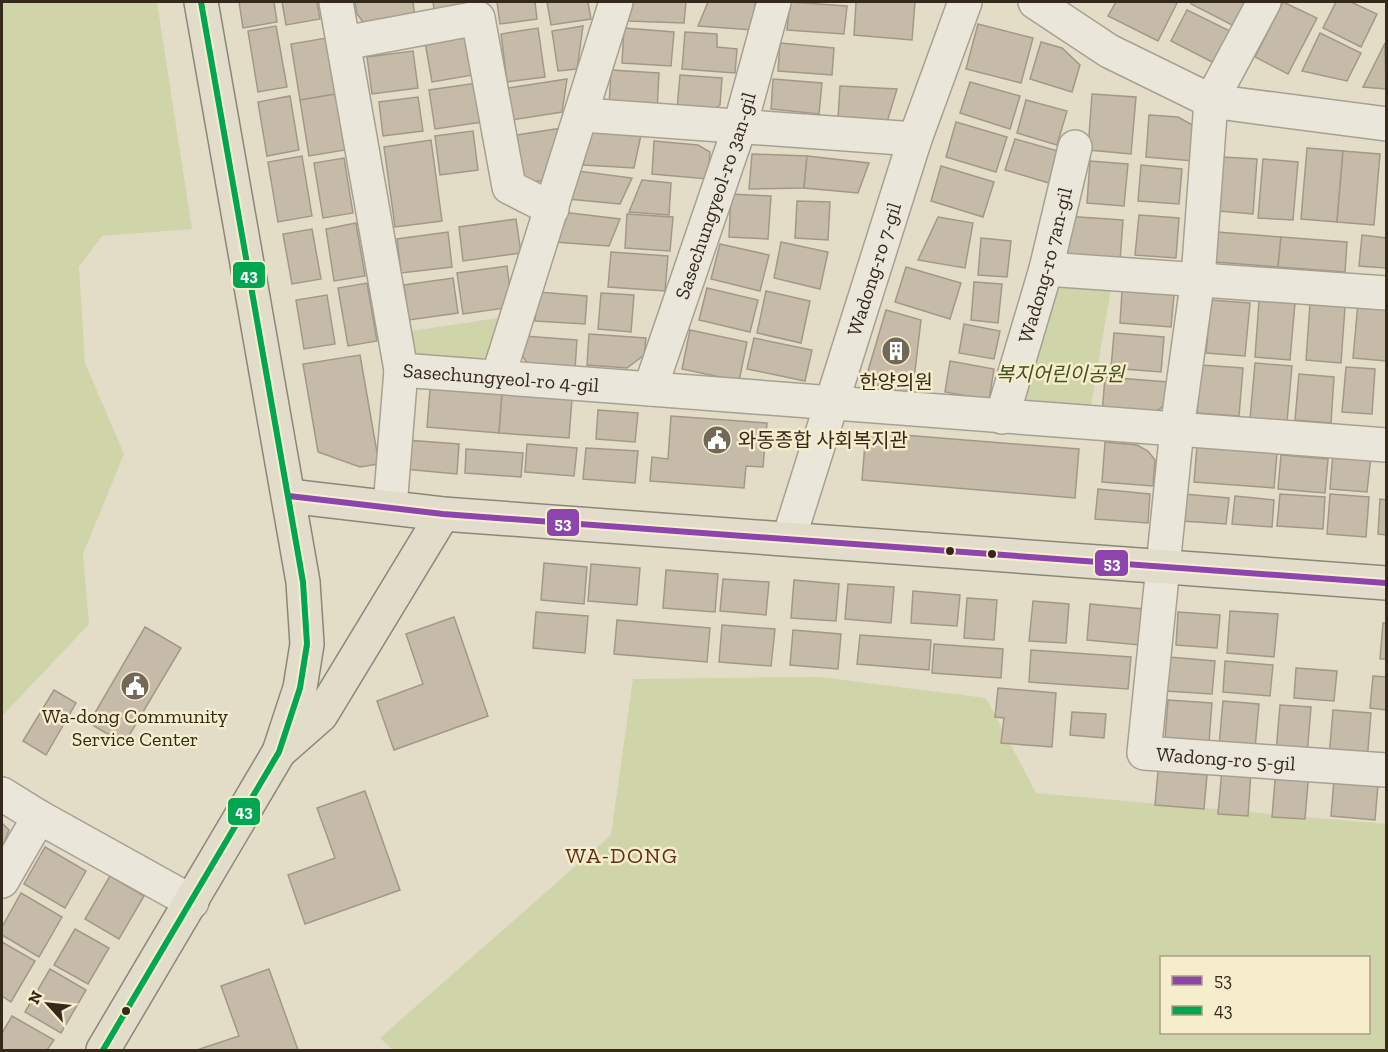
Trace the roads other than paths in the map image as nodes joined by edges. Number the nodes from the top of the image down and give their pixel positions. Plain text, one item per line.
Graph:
1 (201, 2) edge
2 (336, 2) edge
3 (616, 2) edge
4 (774, 2) edge
5 (965, 2) edge
6 (1035, 2) edge
7 (1264, 2) edge
8 (1080, 13) edge
9 (344, 43) junction
10 (1211, 101) junction
11 (583, 115) junction
12 (1386, 124) edge
13 (740, 126) junction
14 (915, 139) junction
15 (1075, 147) dead end
16 (552, 209) junction
17 (1046, 269) junction
18 (1198, 278) junction
19 (1386, 293) edge
20 (401, 370) junction
21 (498, 377) junction
22 (650, 389) junction
23 (831, 405) junction
24 (1002, 417) junction
25 (1177, 429) junction
26 (1386, 445) edge
27 (288, 496) junction
28 (390, 507) junction
29 (443, 514) junction
30 (789, 538) junction
31 (1163, 567) junction
32 (1386, 583) edge
33 (279, 752) junction
34 (1386, 770) edge
35 (2, 794) edge
36 (39, 817) junction
37 (2, 880) edge
38 (192, 902) junction
39 (104, 1050) edge

1 - 27 main road
2 - 9 street, Sasechungyeol-ro 4-gil
3 - 11 street
4 - 13 street, Sasechungyeol-ro 3an-gil
5 - 14 street, Wadong-ro 7-gil
6 - 8 street
7 - 10 street
8 - 10 street
9 - 16 street
9 - 20 street, Sasechungyeol-ro 4-gil
10 - 12 street
10 - 18 street
11 - 13 street
11 - 16 street
13 - 14 street
13 - 22 street, Sasechungyeol-ro 3an-gil
14 - 23 street, Wadong-ro 7-gil
15 - 17 street, Wadong-ro 7an-gil
16 - 21 street
17 - 18 street
17 - 24 street, Wadong-ro 7an-gil
18 - 19 street
18 - 25 street
20 - 21 street, Sasechungyeol-ro 4-gil
20 - 28 street
21 - 22 street, Sasechungyeol-ro 4-gil
22 - 23 street, Sasechungyeol-ro 4-gil
23 - 24 street
23 - 30 street, Wadong-ro 7-gil
24 - 25 street
25 - 26 street
25 - 31 street
27 - 28 main road
27 - 33 main road
28 - 29 main road
29 - 30 main road
29 - 33 main road
30 - 31 main road
31 - 32 main road
31 - 34 street, Wadong-ro 5-gil
33 - 38 main road
35 - 36 street
36 - 37 street
36 - 38 street
38 - 39 main road

